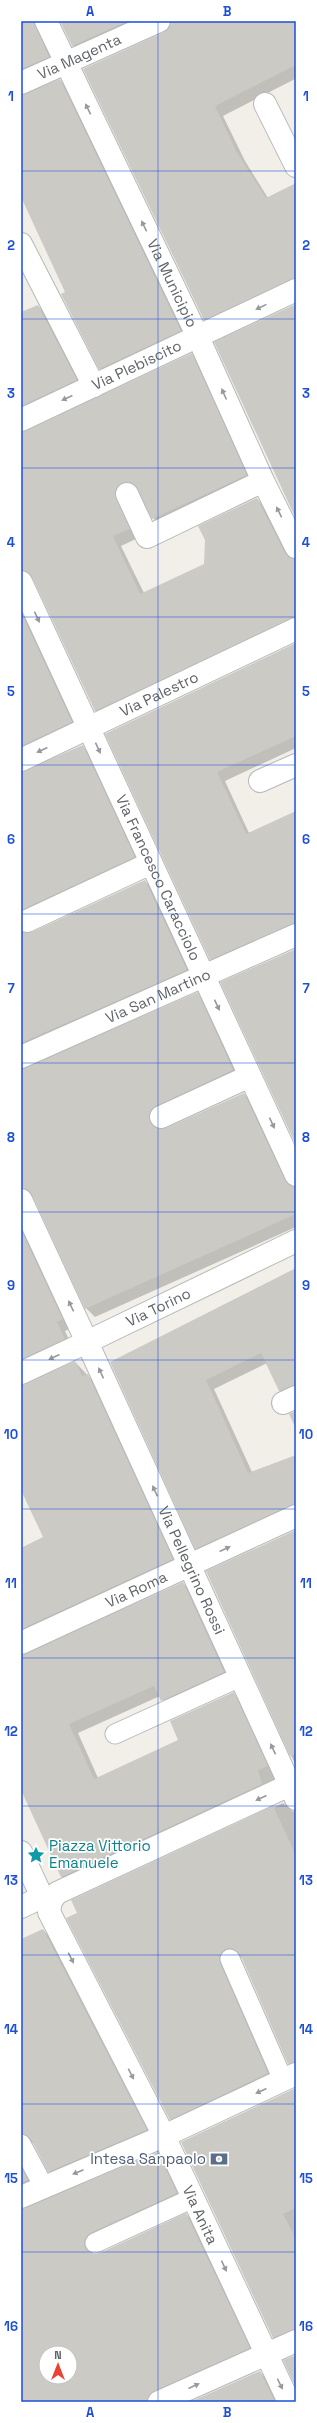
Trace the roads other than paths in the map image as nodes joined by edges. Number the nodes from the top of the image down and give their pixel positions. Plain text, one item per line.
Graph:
1 (46, 21) edge
2 (159, 21) edge
3 (65, 63) junction
4 (21, 83) edge
5 (265, 104) dead end
6 (296, 166) edge
7 (21, 244) edge
8 (296, 290) edge
9 (198, 337) junction
10 (94, 386) junction
11 (21, 420) edge
12 (263, 481) junction
13 (127, 494) dead end
14 (296, 547) edge
15 (23, 590) edge
16 (296, 628) edge
17 (89, 728) junction
18 (21, 760) edge
19 (296, 764) edge
20 (260, 781) dead end
21 (151, 863) junction
22 (27, 921) dead end
23 (296, 935) edge
24 (203, 976) junction
25 (21, 1057) edge
26 (250, 1076) junction
27 (161, 1117) dead end
28 (296, 1175) edge
29 (21, 1200) edge
30 (296, 1241) edge
31 (87, 1342) junction
32 (21, 1373) edge
33 (296, 1516) edge
34 (190, 1566) junction
35 (21, 1643) edge
36 (240, 1677) junction
37 (116, 1734) dead end
38 (294, 1789) edge
39 (21, 1852) edge
40 (53, 1896) junction
41 (21, 1907) edge
42 (230, 1959) dead end
43 (290, 2077) edge
44 (164, 2136) junction
45 (21, 2144) edge
46 (44, 2187) junction
47 (21, 2197) edge
48 (193, 2198) junction
49 (95, 2243) dead end
50 (296, 2342) edge
51 (266, 2355) junction
52 (159, 2402) edge
53 (289, 2402) edge

1 - 3 street, Via Municipio
2 - 3 street, Via Magenta
3 - 4 street, Via Magenta
9 -> 3 street, Via Municipio
5 - 6 street
7 - 10 street
8 -> 9 street, Via Plebiscito
9 - 10 street, Via Plebiscito
12 -> 9 street, Via Municipio
10 -> 11 street, Via Plebiscito
12 - 13 street
14 -> 12 street, Via Municipio
15 -> 17 street, Via Francesco Caracciolo
16 - 17 street, Via Palestro
17 -> 18 street, Via Palestro
17 -> 21 street, Via Francesco Caracciolo
19 - 20 street
21 - 22 street
21 - 24 street, Via Francesco Caracciolo
23 - 24 street, Via San Martino
24 - 25 street, Via San Martino
24 -> 26 street, Via Francesco Caracciolo
26 - 27 street
26 -> 28 street, Via Francesco Caracciolo
31 -> 29 street, Via Pellegrino Rossi
30 - 31 street, Via Torino
31 -> 32 street, Via Torino
34 -> 31 street, Via Pellegrino Rossi
34 -> 33 street, Via Roma
34 - 35 street, Via Roma
34 - 36 street, Via Pellegrino Rossi
36 - 37 lane
38 -> 36 street, Via Pellegrino Rossi
38 -> 40 street
39 - 40 street
40 - 41 street
40 -> 44 street, Via Anita
42 - 43 lane
43 -> 44 street
44 -> 46 street
44 - 48 street, Via Anita
45 - 46 lane
46 - 47 street
48 - 49 lane
48 -> 51 street, Via Anita
50 - 51 street
52 -> 51 street
51 -> 53 street, Via Anita

